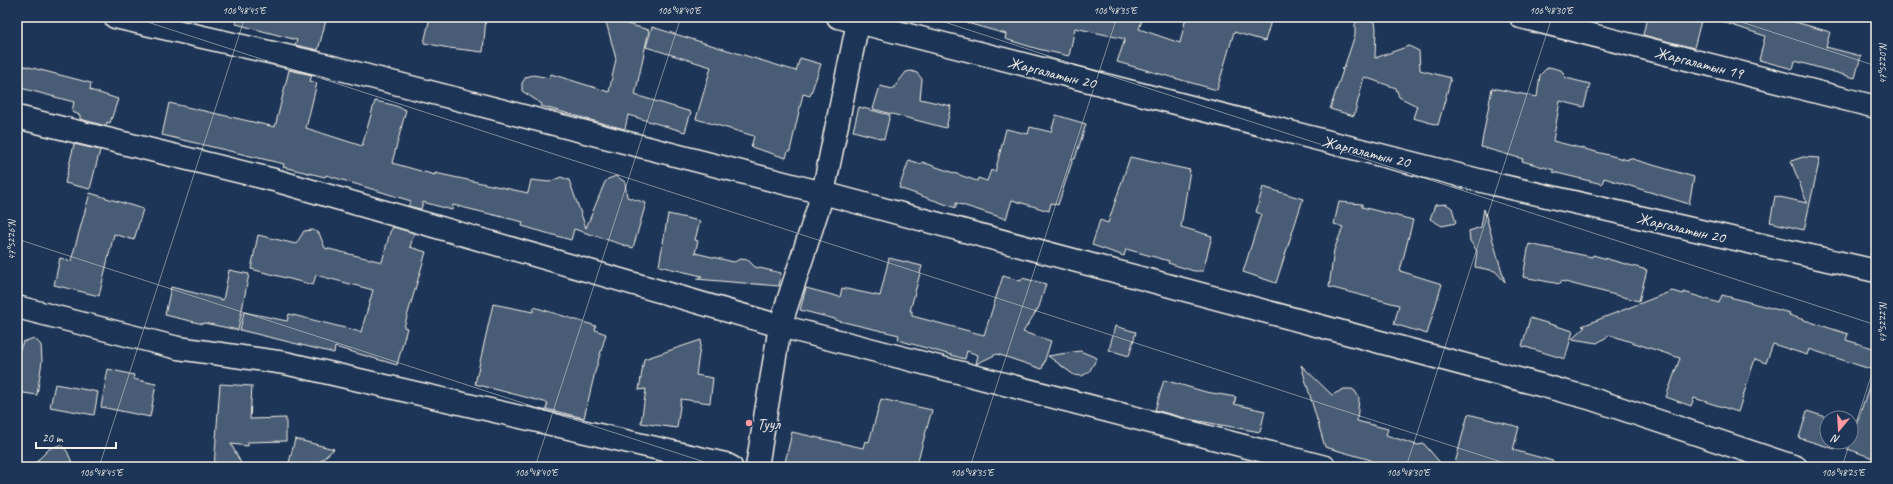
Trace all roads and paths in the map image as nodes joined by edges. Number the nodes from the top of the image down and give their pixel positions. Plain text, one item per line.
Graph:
1 (115, 17) edge
2 (1521, 17) edge
3 (851, 19) edge
4 (1876, 107) edge
5 (17, 117) edge
6 (823, 194) junction
7 (1876, 271) edge
8 (17, 307) edge
9 (780, 326) junction
10 (731, 467) edge
11 (757, 467) edge
12 (1324, 467) edge
13 (1796, 467) edge

1 - 6 street
2 - 4 street, Жаргалатын 19
3 - 6 street
3 - 7 street, Жаргалатын 20
5 - 9 street
6 - 9 street
6 - 13 street
8 - 10 street
9 - 11 street
9 - 12 street

